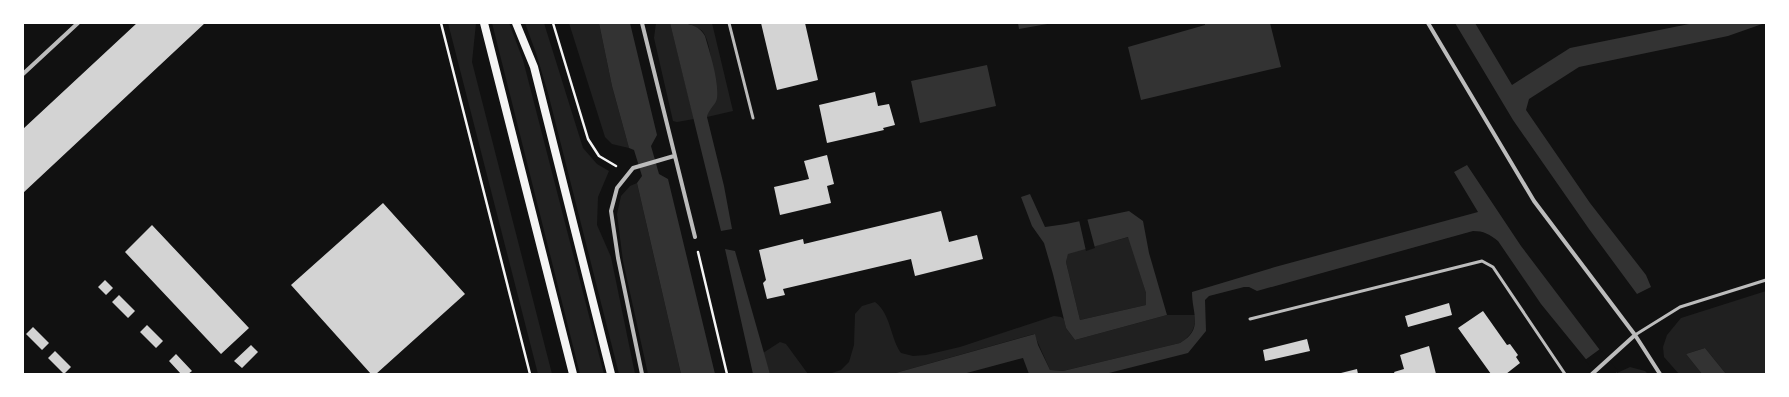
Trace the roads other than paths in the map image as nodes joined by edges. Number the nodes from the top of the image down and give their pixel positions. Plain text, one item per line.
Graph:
1 (78, 23) edge
2 (484, 23) edge
3 (516, 23) edge
4 (642, 23) edge
5 (729, 23) edge
6 (1428, 23) edge
7 (23, 74) edge
8 (753, 118) dead end
9 (674, 156) junction
10 (695, 238) road end
11 (1766, 280) edge
12 (1250, 319) dead end
13 (1635, 335) junction
14 (573, 374) edge
15 (611, 374) edge
16 (642, 374) edge
17 (1565, 374) edge
18 (1593, 374) edge
19 (1660, 374) edge

1 - 7 street
2 - 14 main road
3 - 15 main road
4 - 9 street
5 - 8 lane
6 - 13 street
9 - 10 street
9 - 16 street
11 - 13 lane
12 - 17 lane
13 - 18 street
13 - 19 street

